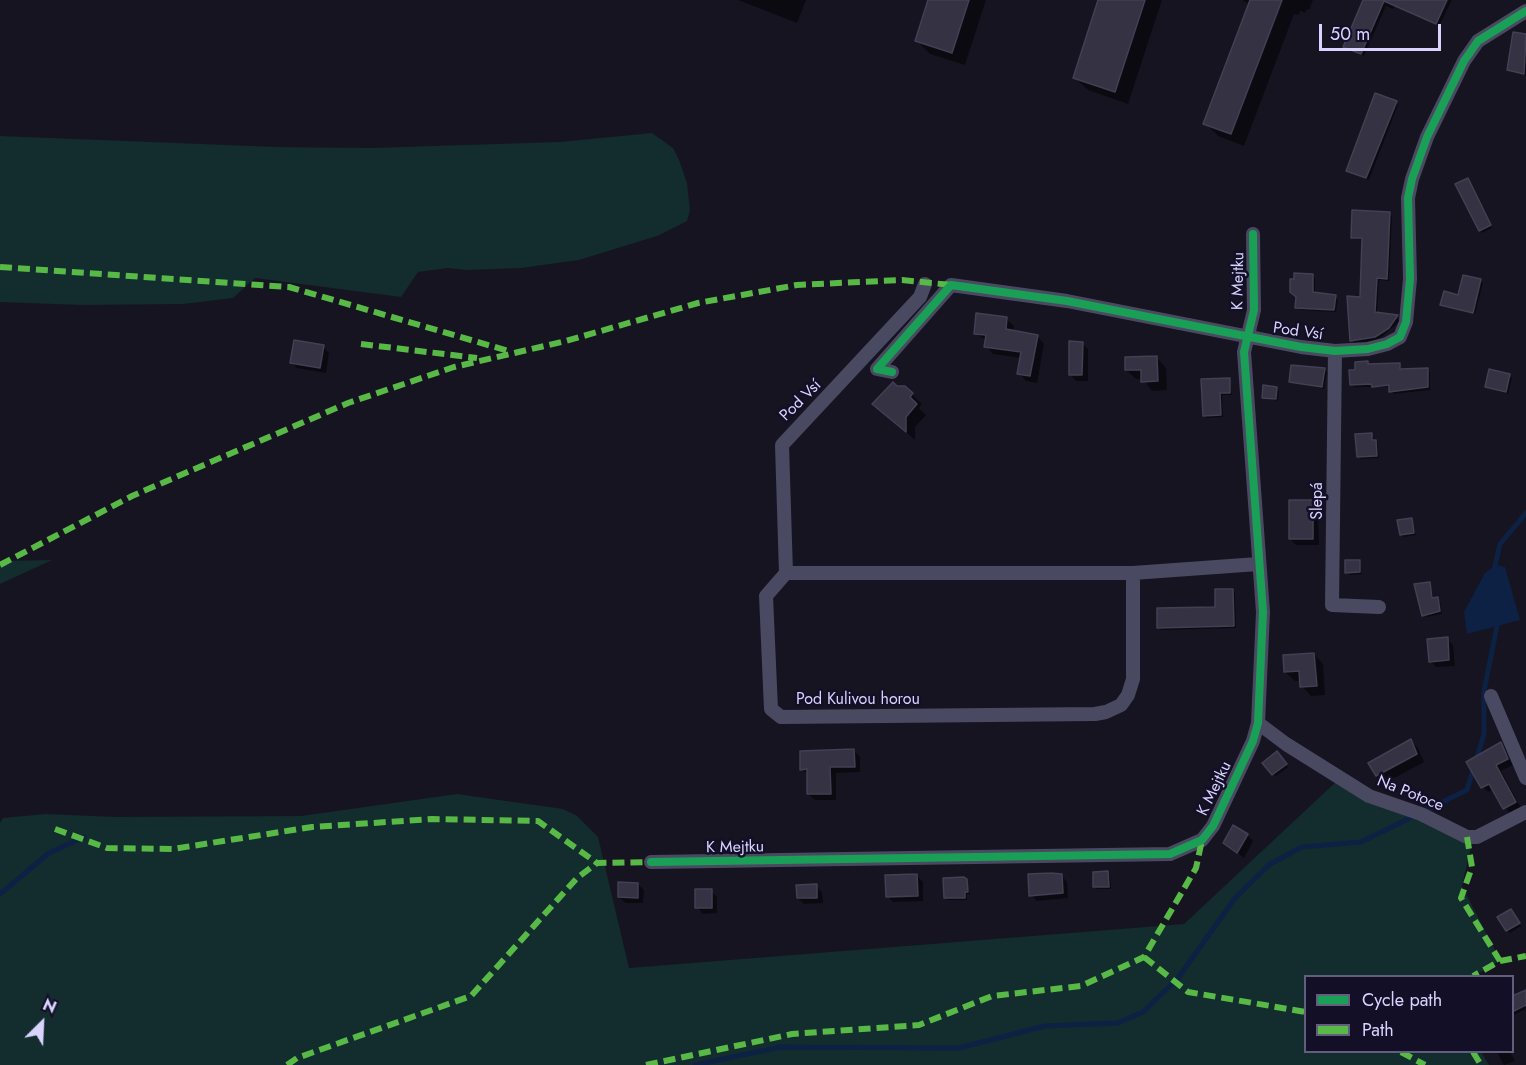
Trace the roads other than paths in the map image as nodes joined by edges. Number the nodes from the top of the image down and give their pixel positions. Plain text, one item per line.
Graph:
1 (1526, 11) edge
2 (1253, 234) dead end
3 (925, 284) dead end
4 (1248, 339) junction
5 (1335, 351) junction
6 (892, 372) dead end
7 (1258, 564) junction
8 (786, 573) junction
9 (1132, 573) junction
10 (1379, 607) dead end
11 (1491, 696) dead end
12 (1258, 723) junction
13 (1526, 778) edge
14 (1526, 812) edge
15 (651, 862) dead end

1 - 5 street, Pod Vsí
2 - 4 street, K Mejtku
3 - 8 street, Pod Vsí
4 - 5 street, Pod Vsí
4 - 6 street, Pod Vsí
4 - 7 street, K Mejtku
5 - 10 street, Slepá
7 - 9 street
7 - 12 street, K Mejtku
8 - 9 street
8 - 9 street, Pod Kulivou horou
11 - 13 street
12 - 14 street, Na Potoce
12 - 15 street, K Mejtku

